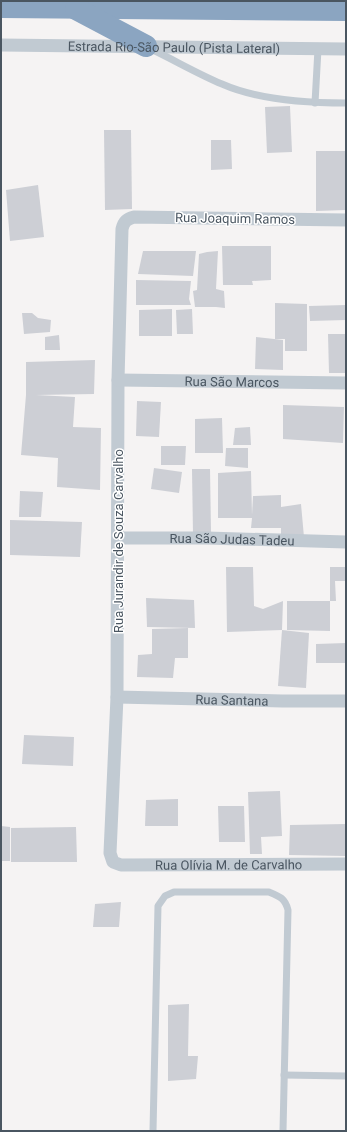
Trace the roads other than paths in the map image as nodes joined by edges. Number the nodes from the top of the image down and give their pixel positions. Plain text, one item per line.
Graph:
1 (1, 7) edge
2 (73, 7) junction
3 (346, 10) edge
4 (1, 45) edge
5 (146, 46) junction
6 (318, 49) junction
7 (346, 49) edge
8 (315, 103) junction
9 (346, 103) edge
10 (126, 220) joint
11 (346, 220) edge
12 (118, 380) junction
13 (346, 383) edge
14 (119, 538) junction
15 (346, 542) edge
16 (117, 697) junction
17 (346, 701) edge
18 (113, 862) joint
19 (346, 864) edge
20 (284, 1075) junction
21 (346, 1076) edge
22 (153, 1131) edge
23 (283, 1131) edge

1 - 2 highway
2 - 3 highway
2 - 5 highway
4 - 5 street, Estrada Rio-São Paulo (Pista Lateral)
5 - 6 street, Estrada Rio-São Paulo (Pista Lateral)
5 - 8 lane
6 - 7 street, Estrada Rio-São Paulo (Pista Lateral)
6 - 8 lane
8 - 9 lane
10 - 11 street, Rua Joaquim Ramos
10 - 12 street, Rua Jurandir de Souza Carvalho
12 - 13 street, Rua São Marcos
12 - 14 street, Rua Jurandir de Souza Carvalho
14 - 15 street, Rua São Judas Tadeu
14 - 16 street, Rua Jurandir de Souza Carvalho
16 - 17 street, Rua Santana
16 - 18 street, Rua Jurandir de Souza Carvalho
18 - 19 street, Rua Olívia M. de Carvalho
20 - 21 lane
20 - 22 lane
20 - 23 lane

